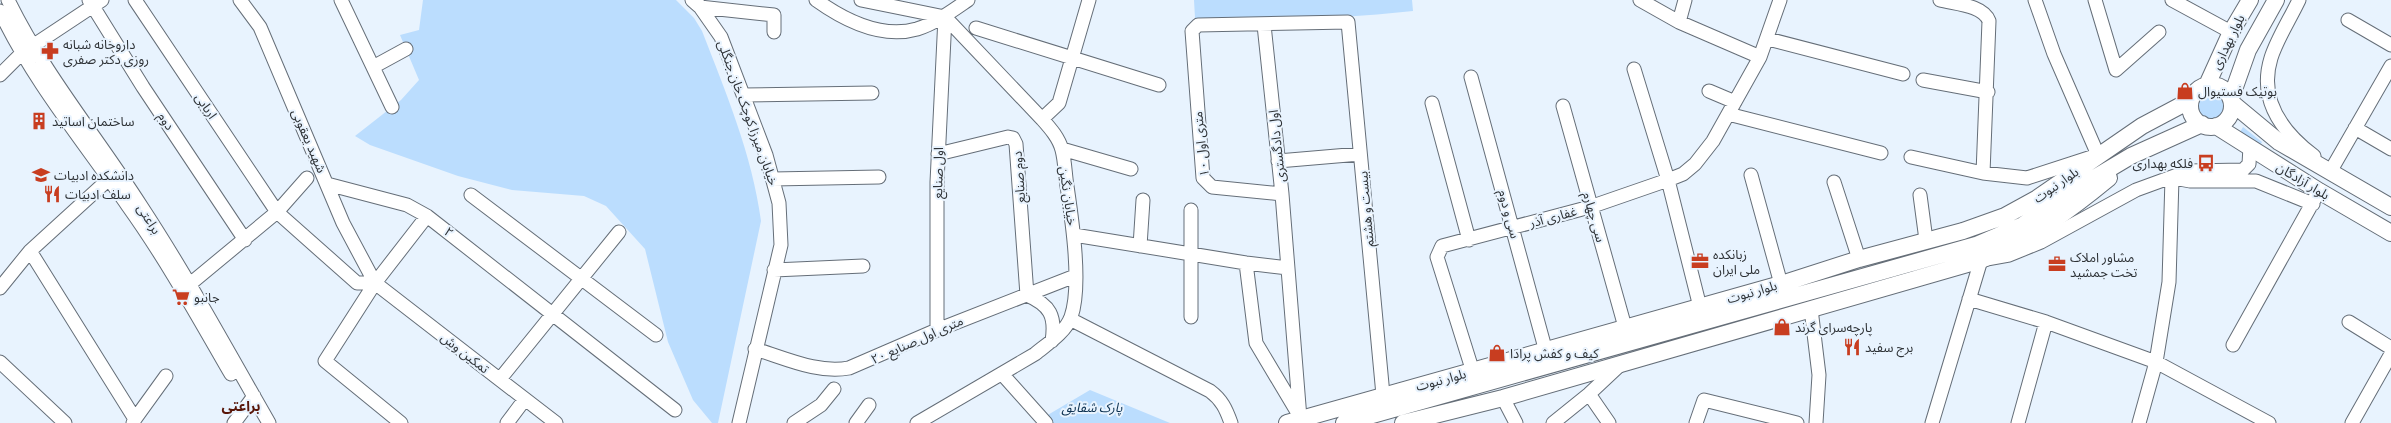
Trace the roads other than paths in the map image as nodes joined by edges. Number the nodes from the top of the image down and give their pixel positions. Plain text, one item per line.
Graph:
1 (8, 0) edge
2 (135, 0) edge
3 (240, 0) edge
4 (816, 0) edge
5 (861, 0) edge
6 (968, 0) edge
7 (1089, 0) edge
8 (1640, 0) edge
9 (1685, 0) edge
10 (1780, 0) edge
11 (1940, 0) edge
12 (2035, 0) edge
13 (2095, 0) edge
14 (2172, 0) edge
15 (2250, 0) edge
16 (2276, 0) edge
17 (2300, 0) edge
18 (343, 1) edge
19 (94, 2) edge
20 (696, 2) edge
21 (0, 11) edge
22 (944, 17) junction
23 (2348, 20) dead end
24 (1680, 22) junction
25 (1264, 25) junction
26 (976, 28) dead end
27 (774, 32) dead end
28 (2159, 32) dead end
29 (2229, 36) junction
30 (1768, 39) junction
31 (2391, 45) edge
32 (406, 49) dead end
33 (28, 50) junction
34 (2248, 50) junction
35 (1760, 57) junction
36 (1072, 58) junction
37 (373, 67) junction
38 (1634, 68) dead end
39 (2391, 68) edge
40 (0, 74) edge
41 (1903, 74) dead end
42 (1470, 77) dead end
43 (1923, 80) dead end
44 (1159, 85) dead end
45 (2207, 85) junction
46 (1709, 91) dead end
47 (1988, 92) junction
48 (872, 93) dead end
49 (743, 95) junction
50 (2191, 100) junction
51 (2232, 101) junction
52 (1735, 102) junction
53 (1432, 103) dead end
54 (1563, 106) dead end
55 (392, 107) dead end
56 (1728, 114) junction
57 (1042, 119) junction
58 (2209, 125) junction
59 (2355, 128) junction
60 (2279, 142) junction
61 (2250, 148) junction
62 (1062, 149) junction
63 (2391, 149) edge
64 (1881, 153) dead end
65 (938, 154) junction
66 (1360, 154) junction
67 (2098, 155) junction
68 (2131, 156) junction
69 (1911, 157) dead end
70 (2266, 158) junction
71 (1278, 161) junction
72 (1131, 169) dead end
73 (2331, 170) junction
74 (1983, 173) junction
75 (1752, 176) dead end
76 (879, 177) dead end
77 (110, 178) junction
78 (307, 178) dead end
79 (2172, 178) junction
80 (773, 179) junction
81 (1668, 180) junction
82 (1834, 182) dead end
83 (327, 184) junction
84 (1282, 194) junction
85 (471, 195) dead end
86 (1920, 195) dead end
87 (2316, 198) junction
88 (1143, 200) dead end
89 (2391, 201) edge
90 (1590, 207) junction
91 (2391, 207) edge
92 (1191, 210) dead end
93 (277, 212) junction
94 (427, 216) junction
95 (1513, 228) junction
96 (619, 232) dead end
97 (2391, 233) edge
98 (1074, 234) junction
99 (245, 240) junction
100 (1469, 240) junction
101 (1926, 240) junction
102 (1140, 246) junction
103 (30, 251) junction
104 (1190, 254) junction
105 (1858, 259) junction
106 (1981, 260) junction
107 (1246, 263) junction
108 (863, 266) dead end
109 (1288, 268) junction
110 (774, 270) junction
111 (1074, 276) junction
112 (582, 278) junction
113 (375, 283) junction
114 (1781, 284) junction
115 (0, 288) edge
116 (186, 288) junction
117 (1027, 295) junction
118 (1969, 299) junction
119 (1812, 309) junction
120 (1702, 313) junction
121 (553, 314) junction
122 (1192, 317) dead end
123 (1070, 319) junction
124 (2046, 322) junction
125 (2349, 322) dead end
126 (1625, 328) junction
127 (937, 330) junction
128 (656, 335) dead end
129 (1052, 341) junction
130 (2233, 345) dead end
131 (2391, 348) edge
132 (755, 349) junction
133 (2391, 354) edge
134 (1548, 358) junction
135 (0, 362) edge
136 (1622, 362) junction
137 (2156, 362) junction
138 (1473, 372) junction
139 (1003, 375) junction
140 (166, 376) dead end
141 (500, 379) junction
142 (834, 389) dead end
143 (1589, 394) junction
144 (1383, 395) junction
145 (1503, 398) junction
146 (525, 399) junction
147 (251, 400) junction
148 (868, 405) dead end
149 (675, 410) dead end
150 (1294, 420) edge
151 (134, 421) edge
152 (65, 423) edge
153 (234, 423) edge
154 (259, 423) edge
155 (269, 423) edge
156 (401, 423) edge
157 (507, 423) edge
158 (556, 423) edge
159 (738, 423) edge
160 (794, 423) edge
161 (856, 423) edge
162 (917, 423) edge
163 (1046, 423) edge
164 (1231, 423) edge
165 (1344, 423) edge
166 (1403, 423) edge
167 (1516, 423) edge
168 (1553, 423) edge
169 (1609, 423) edge
170 (1696, 423) edge
171 (1797, 423) edge
172 (1816, 423) edge
173 (1932, 423) edge
174 (2018, 423) edge
175 (2139, 423) edge
176 (2269, 423) edge
177 (2352, 423) edge

1 - 33 street, براعتی
2 - 93 street, اربابی
3 - 83 street, شهید یعقوبی
4 - 22 street
5 - 22 street
6 - 22 street
7 - 36 street
8 - 24 street
9 - 24 street
10 - 30 street, غفاری آذر
11 - 47 street
12 - 67 street
13 - 28 street
14 - 29 street
15 - 29 main road, بلوار بهداری
16 - 34 main road, بلوار بهداری
17 - 73 street
18 - 37 street
19 - 33 street
19 - 99 street, دوم
20 - 27 street
20 - 49 street, خیابان میرزا کوچک خان جنگلی
21 - 33 street, براعتی
22 - 57 street, خیابان نگین
22 - 65 street, اول صنایع
23 - 31 street
24 - 35 street
25 - 66 street, بیست و هشتم
25 - 71 street, اول دادگستری
25 - 84 street, ۱۰ متری اول
26 - 36 street
29 - 34 main road
29 - 45 main road, بلوار بهداری
30 - 35 street, غفاری آذر
30 - 41 street
32 - 37 street
33 - 40 street
33 - 77 street, براعتی
33 - 116 street, براعتی
34 - 51 main road, بلوار بهداری
35 - 52 street, غفاری آذر
36 - 44 street
36 - 57 street
37 - 55 street
38 - 81 street
39 - 59 street
42 - 95 street, سی و دوم
43 - 47 street
45 - 50 main road
45 - 51 main road
46 - 52 street
47 - 74 street
48 - 49 street
49 - 80 street, خیابان میرزا کوچک خان جنگلی
50 - 58 main road
50 - 67 main road, بلوار نبوت
51 - 58 main road
51 - 60 main road, بلوار آزادگان
52 - 56 street, غفاری آذر
53 - 100 street
54 - 90 street, سی چهارم
56 - 64 street
56 - 81 street, غفاری آذر
57 - 62 street, خیابان نگین
58 - 61 main road, بلوار آزادگان
58 - 68 main road, بلوار نبوت
59 - 63 street
59 - 73 street
60 - 70 main road
60 - 73 main road, بلوار آزادگان
61 - 70 main road, بلوار آزادگان
61 - 79 street
62 - 72 street
62 - 98 street, خیابان نگین
65 - 117 street, دوم صنایع
65 - 127 street, اول صنایع
66 - 71 street
66 - 144 street, بیست و هشتم
67 - 74 street
67 - 101 main road, بلوار نبوت
68 - 106 main road
68 - 120 main road, بلوار نبوت
69 - 74 street
70 - 87 main road, بلوار آزادگان
71 - 84 street, اول دادگستری
73 - 89 street
73 - 91 main road, بلوار آزادگان
75 - 114 street
76 - 80 street
77 - 103 street
77 - 116 street, براعتی
78 - 93 street, شهید یعقوبی
79 - 87 street
79 - 106 street
79 - 137 street
80 - 110 street, خیابان میرزا کوچک خان جنگلی
81 - 90 street, غفاری آذر
81 - 120 street
82 - 105 street
83 - 94 street, ۲
83 - 113 street, شهید یعقوبی
84 - 109 street, اول دادگستری
85 - 112 street
86 - 101 street
87 - 97 main road, بلوار آزادگان
87 - 130 street
88 - 102 street
90 - 95 street, غفاری آذر
90 - 126 street, سی چهارم
92 - 104 street
93 - 99 street, شهید یعقوبی
93 - 113 street, اربابی
94 - 113 street
94 - 121 street, ۲
95 - 100 street, غفاری آذر
95 - 134 street, سی و دوم
96 - 112 street
98 - 102 street
98 - 111 street, خیابان نگین
99 - 116 street, شهید یعقوبی
100 - 138 street, غفاری آذر
101 - 105 main road, بلوار نبوت
102 - 104 street
103 - 115 street
103 - 151 street
104 - 107 street
104 - 122 street
105 - 114 main road, بلوار نبوت
106 - 118 street
106 - 119 main road
107 - 109 street
107 - 150 street
108 - 110 street
109 - 150 street, اول دادگستری
110 - 132 street, خیابان میرزا کوچک خان جنگلی
111 - 117 street, ۲۰ متری اول صنایع
111 - 123 street, خیابان نگین
112 - 121 street
112 - 128 street
113 - 141 street, تمکین وش
113 - 156 street
114 - 120 main road, بلوار نبوت
116 - 147 street, براعتی
117 - 127 street, ۲۰ متری اول صنایع
117 - 129 street
118 - 124 street
118 - 173 street
119 - 136 main road
119 - 172 street
120 - 126 main road, بلوار نبوت
120 - 134 main road, بلوار نبوت
121 - 141 street
121 - 149 street, ۲
123 - 129 street, خیابان نگین
123 - 164 street
124 - 137 street
124 - 174 street
125 - 131 street
126 - 134 main road, بلوار نبوت
127 - 132 street, ۲۰ متری اول صنایع
129 - 139 street, خیابان نگین
132 - 159 street, خیابان میرزا کوچک خان جنگلی
133 - 177 street
134 - 138 main road, بلوار نبوت
134 - 165 main road, بلوار نبوت
135 - 152 street
136 - 143 street
136 - 145 main road
137 - 175 street
137 - 176 street
138 - 144 main road, بلوار نبوت
139 - 162 street, خیابان نگین
139 - 163 street
140 - 151 street
141 - 146 street, تمکین وش
142 - 160 street
143 - 168 street
143 - 169 street
144 - 150 main road, بلوار نبوت
145 - 166 main road
145 - 167 street
146 - 157 street
146 - 158 street, تمکین وش
147 - 153 street
147 - 154 street, براعتی
147 - 155 street, براعتی
148 - 161 street
170 - 171 street

